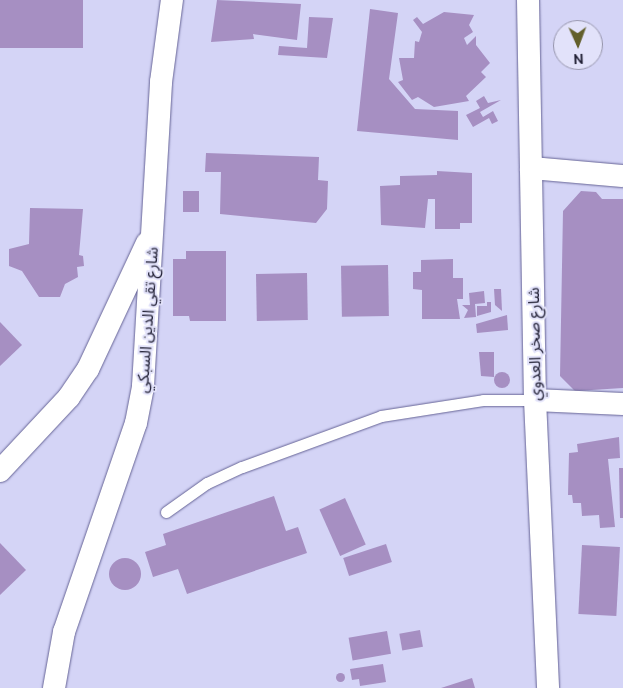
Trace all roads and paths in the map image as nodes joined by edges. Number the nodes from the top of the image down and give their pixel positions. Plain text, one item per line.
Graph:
1 (172, 0) edge
2 (528, 0) edge
3 (531, 168) junction
4 (623, 176) edge
5 (153, 228) junction
6 (535, 400) junction
7 (623, 404) edge
8 (0, 471) edge
9 (166, 512) dead end
10 (54, 688) edge
11 (548, 688) edge

1 - 5 street, شارع تقي الدين السبكي
2 - 3 street, شارع صخر العدوي
3 - 4 street
3 - 6 street, شارع صخر العدوي
5 - 8 street
5 - 10 street, شارع تقي الدين السبكي
6 - 7 street
6 - 9 lane
6 - 11 street, شارع صخر العدوي

